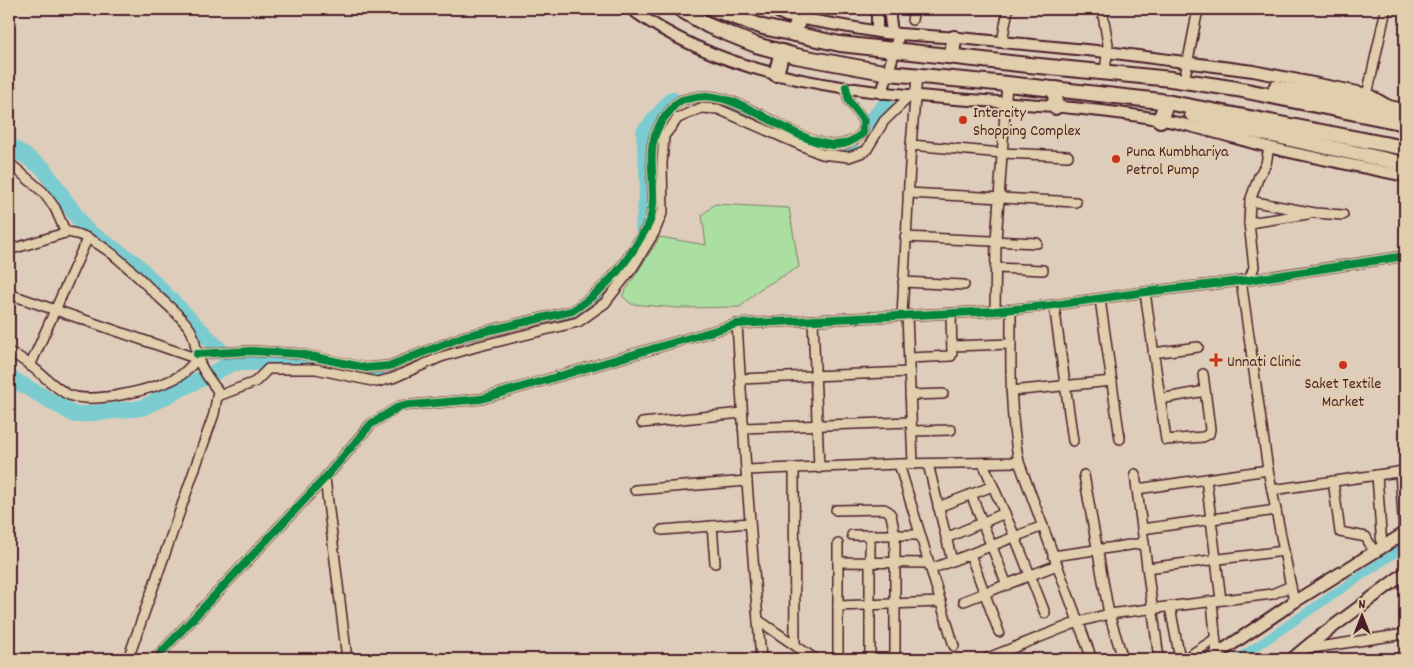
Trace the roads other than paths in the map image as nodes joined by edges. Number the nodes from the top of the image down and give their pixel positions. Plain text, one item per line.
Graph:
1 (630, 9) edge
2 (680, 9) edge
3 (713, 9) edge
4 (771, 9) edge
5 (876, 9) edge
6 (889, 9) edge
7 (914, 9) edge
8 (1008, 9) edge
9 (1102, 9) edge
10 (1198, 9) edge
11 (1386, 9) edge
12 (798, 18) junction
13 (912, 20) dead end
14 (877, 31) junction
15 (794, 34) junction
16 (895, 34) junction
17 (954, 38) junction
18 (1002, 42) junction
19 (895, 50) junction
20 (782, 52) junction
21 (1107, 52) junction
22 (952, 56) junction
23 (1187, 63) junction
24 (1105, 73) junction
25 (776, 74) junction
26 (888, 74) junction
27 (917, 77) junction
28 (1184, 81) junction
29 (1007, 84) junction
30 (846, 87) junction
31 (1221, 87) junction
32 (1056, 89) junction
33 (882, 93) junction
34 (912, 96) junction
35 (1367, 98) junction
36 (1163, 102) junction
37 (1006, 103) junction
38 (1055, 107) junction
39 (1400, 110) edge
40 (1160, 120) junction
41 (1405, 123) edge
42 (911, 145) junction
43 (1269, 147) junction
44 (1405, 148) edge
45 (1002, 153) junction
46 (1068, 156) dead end
47 (1405, 164) edge
48 (14, 167) dead end
49 (1405, 176) edge
50 (908, 192) junction
51 (999, 198) junction
52 (1250, 201) junction
53 (1076, 202) dead end
54 (1315, 213) junction
55 (1343, 215) dead end
56 (1250, 222) junction
57 (66, 233) junction
58 (905, 237) junction
59 (87, 239) junction
60 (996, 241) junction
61 (1037, 243) dead end
62 (9, 250) edge
63 (1405, 256) edge
64 (996, 268) junction
65 (1043, 270) dead end
66 (1245, 280) junction
67 (903, 282) junction
68 (964, 285) dead end
69 (1145, 292) junction
70 (9, 294) edge
71 (1100, 298) junction
72 (1054, 305) junction
73 (1011, 309) junction
74 (56, 310) junction
75 (995, 310) junction
76 (951, 313) junction
77 (905, 316) junction
78 (813, 320) junction
79 (737, 324) junction
80 (1011, 344) junction
81 (952, 346) junction
82 (1198, 347) dead end
83 (9, 352) edge
84 (1154, 353) junction
85 (198, 358) junction
86 (909, 358) junction
87 (30, 366) junction
88 (910, 372) junction
89 (1203, 374) dead end
90 (816, 375) junction
91 (740, 379) junction
92 (1112, 381) junction
93 (1065, 387) junction
94 (1011, 392) junction
95 (1206, 392) junction
96 (218, 393) junction
97 (943, 394) dead end
98 (910, 395) junction
99 (1160, 398) junction
100 (742, 413) junction
101 (642, 422) dead end
102 (818, 425) junction
103 (912, 426) junction
104 (743, 428) junction
105 (951, 430) dead end
106 (1120, 439) dead end
107 (1073, 441) dead end
108 (1019, 462) junction
109 (983, 463) junction
110 (899, 464) junction
111 (913, 464) junction
112 (928, 464) junction
113 (794, 468) junction
114 (819, 468) junction
115 (746, 470) junction
116 (1268, 470) junction
117 (1403, 471) edge
118 (1135, 474) dead end
119 (1084, 475) dead end
120 (1377, 475) junction
121 (325, 478) junction
122 (1206, 479) junction
123 (747, 481) junction
124 (1333, 481) junction
125 (993, 486) junction
126 (1137, 489) junction
127 (635, 490) dead end
128 (1272, 490) junction
129 (971, 494) junction
130 (938, 507) junction
131 (836, 510) dead end
132 (1276, 510) junction
133 (1005, 513) junction
134 (1211, 519) junction
135 (750, 522) junction
136 (982, 523) junction
137 (712, 526) junction
138 (1042, 526) junction
139 (1142, 529) junction
140 (662, 530) dead end
141 (1405, 533) edge
142 (870, 535) junction
143 (895, 535) junction
144 (920, 535) junction
145 (852, 536) dead end
146 (1015, 537) junction
147 (946, 538) junction
148 (1144, 543) junction
149 (838, 544) dead end
150 (991, 546) junction
151 (1096, 550) junction
152 (1378, 550) junction
153 (1284, 551) junction
154 (970, 554) junction
155 (1054, 556) junction
156 (1216, 560) junction
157 (952, 561) junction
158 (838, 562) junction
159 (870, 562) junction
160 (715, 563) dead end
161 (895, 563) junction
162 (1057, 565) junction
163 (930, 566) junction
164 (1147, 568) junction
165 (1405, 574) edge
166 (1030, 576) junction
167 (1007, 584) junction
168 (1291, 586) junction
169 (985, 593) junction
170 (964, 601) dead end
171 (1216, 601) junction
172 (941, 602) junction
173 (1294, 602) junction
174 (895, 604) junction
175 (870, 605) junction
176 (838, 606) junction
177 (1170, 607) junction
178 (1153, 609) junction
179 (1045, 613) dead end
180 (1109, 614) junction
181 (758, 620) junction
182 (1078, 622) junction
183 (999, 632) dead end
184 (1405, 634) edge
185 (1215, 639) junction
186 (795, 645) junction
187 (954, 646) dead end
188 (1311, 646) junction
189 (1213, 657) edge
190 (128, 659) edge
191 (155, 659) edge
192 (347, 659) edge
193 (761, 659) edge
194 (815, 659) edge
195 (838, 659) edge
196 (870, 659) edge
197 (895, 659) edge
198 (985, 659) edge
199 (1092, 659) edge
200 (1123, 659) edge
201 (1159, 659) edge
202 (1180, 659) edge
203 (1184, 659) edge
204 (1292, 659) edge
205 (1313, 659) edge

1 - 25 street
2 - 20 highway
3 - 15 highway
4 - 12 street
5 - 14 street
6 - 16 street
7 - 13 street
8 - 18 street
9 - 21 street
10 - 23 street
11 - 35 street
12 - 14 street
12 - 15 highway
14 - 16 street
15 - 19 highway
16 - 17 street
16 - 19 street
17 - 18 street
17 - 22 highway
18 - 21 street
19 - 22 highway
19 - 26 street
20 - 25 highway
20 - 26 highway
21 - 23 street
21 - 24 street
22 - 24 highway
23 - 28 street
23 - 35 street
24 - 28 highway
25 - 30 street
26 - 27 highway
26 - 33 street
27 - 29 highway
27 - 34 street
28 - 31 highway
29 - 32 highway
29 - 37 street
30 - 33 street
30 - 85 street
31 - 35 highway
31 - 41 highway
32 - 36 highway
32 - 38 highway
33 - 34 street
34 - 37 street
34 - 42 street
34 - 96 street
35 - 39 highway
36 - 40 highway
36 - 44 highway
36 - 47 highway
37 - 38 street
37 - 45 street
38 - 40 street
40 - 43 street
42 - 45 street
42 - 50 street
43 - 49 street
43 - 52 street
45 - 46 street
45 - 51 street
48 - 57 street
50 - 51 street
50 - 58 street
51 - 53 street
51 - 60 street
52 - 54 street
52 - 56 street
54 - 55 street
54 - 56 street
56 - 66 street
57 - 59 street
57 - 62 street
58 - 60 street
58 - 67 street
59 - 74 street
59 - 85 street
60 - 61 street
60 - 64 street
63 - 66 street
64 - 65 street
64 - 75 street
66 - 69 street
66 - 116 street
67 - 68 street
67 - 77 street
69 - 71 street
69 - 84 street
70 - 74 street
71 - 72 street
71 - 92 street
72 - 73 street
72 - 93 street
73 - 75 street
73 - 80 street
74 - 85 street
74 - 87 street
75 - 76 street
76 - 77 street
76 - 81 street
77 - 78 street
77 - 86 street
78 - 79 street
78 - 90 street
79 - 91 street
79 - 121 street
80 - 81 street
80 - 94 street
81 - 86 street
82 - 84 street
83 - 87 street
84 - 99 street
85 - 87 street
85 - 96 street
86 - 88 street
88 - 90 street
88 - 98 street
89 - 95 street
90 - 91 street
90 - 102 street
91 - 100 street
92 - 93 street
92 - 106 street
93 - 94 street
93 - 107 street
94 - 108 street
95 - 99 street
95 - 99 street
96 - 190 street
97 - 98 street
98 - 103 street
100 - 101 street
100 - 104 street
102 - 103 street
102 - 104 street
102 - 114 street
103 - 105 street
103 - 111 street
104 - 115 street
108 - 109 street
108 - 138 street
109 - 112 street
109 - 125 street
110 - 111 street
110 - 114 street
110 - 144 street
111 - 112 street
112 - 130 street
113 - 114 street
113 - 115 street
113 - 186 street
115 - 123 street
116 - 122 street
116 - 128 street
117 - 120 street
117 - 141 street
118 - 126 street
119 - 151 street
120 - 124 street
120 - 152 street
121 - 191 street
121 - 192 street
122 - 126 street
122 - 134 street
123 - 127 street
123 - 135 street
124 - 128 street
124 - 152 street
125 - 129 street
125 - 133 street
126 - 139 street
128 - 132 street
129 - 130 street
129 - 136 street
130 - 147 street
131 - 143 street
132 - 134 street
132 - 153 street
133 - 136 street
133 - 146 street
134 - 139 street
134 - 156 street
135 - 137 street
135 - 181 street
136 - 147 street
136 - 150 street
137 - 140 street
137 - 160 street
138 - 146 street
138 - 155 street
139 - 148 street
141 - 152 main road
142 - 143 street
142 - 145 street
142 - 159 street
143 - 144 street
143 - 161 street
144 - 163 street
146 - 150 street
146 - 166 street
147 - 157 street
148 - 151 street
148 - 164 street
149 - 158 street
150 - 154 street
150 - 167 street
151 - 155 street
151 - 180 street
152 - 173 main road
153 - 156 street
153 - 168 street
154 - 157 street
154 - 169 street
155 - 162 street
156 - 164 street
156 - 171 street
157 - 163 street
158 - 159 street
158 - 176 street
159 - 161 street
159 - 175 street
161 - 163 street
161 - 174 street
162 - 166 street
162 - 182 street
163 - 172 street
164 - 178 street
165 - 188 main road
166 - 167 street
166 - 179 street
167 - 169 street
168 - 171 street
168 - 173 street
169 - 170 street
169 - 183 street
171 - 177 street
171 - 185 street
172 - 174 street
172 - 187 street
173 - 189 main road
174 - 175 street
174 - 197 street
175 - 176 street
175 - 196 street
176 - 195 street
177 - 178 street
177 - 202 street
178 - 180 street
178 - 201 street
180 - 182 street
180 - 200 street
181 - 186 street
181 - 193 street
182 - 198 street
182 - 199 street
184 - 188 street
185 - 189 street
185 - 203 street
186 - 194 street
188 - 204 main road
188 - 205 street

